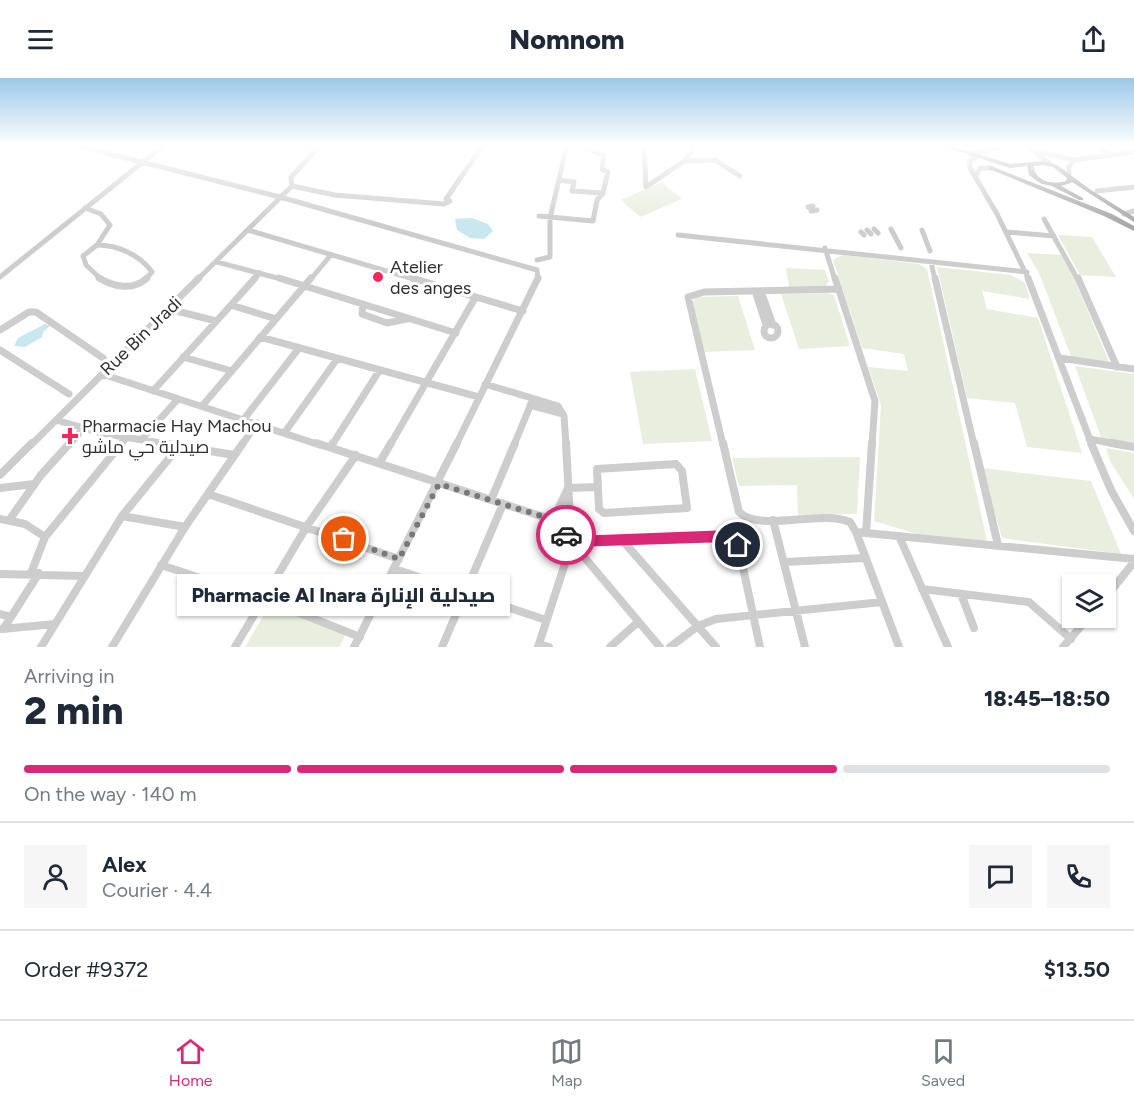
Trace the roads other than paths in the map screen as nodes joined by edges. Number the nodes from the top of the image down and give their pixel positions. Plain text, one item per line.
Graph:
1 (132, 172) edge
2 (181, 172) edge
3 (296, 172) edge
4 (464, 172) edge
5 (562, 172) edge
6 (607, 172) edge
7 (645, 172) edge
8 (669, 172) edge
9 (733, 172) edge
10 (973, 172) edge
11 (979, 172) edge
12 (1000, 172) edge
13 (1007, 172) edge
14 (1029, 172) edge
15 (1063, 172) edge
16 (1069, 172) edge
17 (740, 176) dead end
18 (976, 176) junction
19 (1069, 176) junction
20 (1036, 178) junction
21 (302, 180) dead end
22 (560, 180) junction
23 (1054, 185) junction
24 (292, 186) junction
25 (1134, 187) edge
26 (572, 191) junction
27 (1097, 191) dead end
28 (603, 193) junction
29 (280, 197) junction
30 (597, 200) junction
31 (85, 208) junction
32 (1131, 215) edge
33 (539, 216) dead end
34 (1110, 216) junction
35 (550, 218) junction
36 (1044, 219) dead end
37 (891, 229) dead end
38 (1134, 229) edge
39 (248, 230) junction
40 (922, 230) dead end
41 (1006, 232) junction
42 (678, 235) dead end
43 (1054, 236) junction
44 (97, 245) junction
45 (825, 248) junction
46 (901, 248) dead end
47 (930, 251) dead end
48 (330, 255) junction
49 (537, 260) dead end
50 (217, 262) junction
51 (931, 262) junction
52 (1027, 272) junction
53 (260, 273) junction
54 (0, 277) edge
55 (305, 285) junction
56 (839, 289) junction
57 (758, 291) junction
58 (475, 298) junction
59 (363, 304) junction
60 (231, 305) junction
61 (169, 309) junction
62 (523, 311) junction
63 (276, 319) junction
64 (410, 319) junction
65 (216, 321) junction
66 (770, 325) dead end
67 (0, 330) edge
68 (456, 333) junction
69 (260, 337) junction
70 (298, 348) junction
71 (0, 350) edge
72 (183, 357) junction
73 (103, 358) dead end
74 (1060, 358) junction
75 (337, 359) junction
76 (1117, 367) junction
77 (1134, 369) edge
78 (232, 371) junction
79 (379, 371) junction
80 (102, 374) junction
81 (425, 384) junction
82 (485, 384) junction
83 (153, 391) junction
84 (69, 394) dead end
85 (479, 397) junction
86 (178, 399) junction
87 (532, 402) junction
88 (202, 406) junction
89 (244, 419) junction
90 (56, 420) junction
91 (257, 423) junction
92 (83, 429) junction
93 (285, 432) junction
94 (127, 437) junction
95 (142, 439) junction
96 (1089, 439) junction
97 (180, 445) junction
98 (331, 447) junction
99 (1134, 447) edge
100 (234, 454) junction
101 (356, 455) junction
102 (380, 462) junction
103 (0, 475) edge
104 (34, 484) junction
105 (439, 484) junction
106 (597, 487) junction
107 (0, 488) edge
108 (568, 488) junction
109 (208, 494) junction
110 (491, 500) junction
111 (503, 504) junction
112 (122, 516) junction
113 (0, 519) edge
114 (10, 519) junction
115 (554, 520) junction
116 (773, 520) junction
117 (306, 526) junction
118 (185, 527) junction
119 (1134, 531) edge
120 (855, 532) junction
121 (866, 533) junction
122 (899, 536) junction
123 (45, 537) junction
124 (623, 541) junction
125 (572, 542) junction
126 (998, 545) junction
127 (865, 558) junction
128 (399, 559) junction
129 (1134, 561) edge
130 (784, 562) junction
131 (161, 565) junction
132 (395, 569) junction
133 (35, 573) junction
134 (0, 574) edge
135 (83, 576) junction
136 (1116, 584) edge
137 (922, 589) junction
138 (467, 592) junction
139 (961, 594) junction
140 (264, 599) junction
141 (882, 602) junction
142 (795, 609) junction
143 (0, 614) edge
144 (754, 614) junction
145 (11, 617) junction
146 (546, 620) junction
147 (638, 622) junction
148 (55, 624) junction
149 (698, 626) junction
150 (974, 628) dead end
151 (1080, 628) edge
152 (2, 629) edge
153 (360, 637) junction
154 (1071, 639) junction
155 (542, 646) edge
156 (41, 647) edge
157 (112, 647) edge
158 (235, 647) edge
159 (354, 647) edge
160 (442, 647) edge
161 (610, 647) edge
162 (660, 647) edge
163 (670, 647) edge
164 (716, 647) edge
165 (760, 647) edge
166 (805, 647) edge
167 (899, 647) edge
168 (948, 647) edge
169 (1063, 647) edge

1 - 31 street
2 - 29 street
3 - 24 street, Rue Bin Jradi
4 - 24 street
5 - 22 street
6 - 28 street
7 - 8 street
9 - 17 street
10 - 18 street
11 - 18 street
12 - 34 main road
13 - 20 main road
14 - 20 main road
15 - 19 main road
16 - 19 street
18 - 41 street
19 - 23 main road
19 - 32 main road
20 - 23 main road
21 - 24 street
22 - 26 street
22 - 35 street
23 - 34 main road
24 - 29 street, Rue Bin Jradi
25 - 27 street
26 - 28 street
26 - 30 street
28 - 30 street
29 - 39 street, Rue Bin Jradi
29 - 62 street
30 - 35 street
31 - 44 street
31 - 54 street
33 - 35 street
34 - 38 main road
35 - 49 street
36 - 43 street
37 - 46 street
39 - 48 street
39 - 50 street, Rue Bin Jradi
40 - 47 street
41 - 43 street
41 - 52 street
42 - 45 street
43 - 76 street
44 - 44 street
45 - 51 street
45 - 56 street
48 - 55 street
48 - 58 street
50 - 53 street
50 - 61 street, Rue Bin Jradi
51 - 52 street
51 - 126 street
52 - 74 street
53 - 55 street
53 - 60 street
55 - 59 street
55 - 63 street
56 - 57 street
56 - 121 street
57 - 66 street
57 - 116 street
58 - 62 street
58 - 68 street
59 - 64 street
59 - 64 street
60 - 63 street
60 - 65 street
61 - 65 street
61 - 80 street, Rue Bin Jradi
62 - 82 street
63 - 69 street
64 - 68 street
65 - 72 street
67 - 73 street
68 - 81 street
69 - 70 street
69 - 78 street
70 - 75 street
70 - 89 street
71 - 84 street
72 - 78 street
72 - 83 street
74 - 76 street
74 - 96 street
75 - 79 street
75 - 93 street
76 - 77 street
78 - 88 street
79 - 81 street
79 - 98 street
80 - 83 street
80 - 90 street, Rue Bin Jradi
81 - 85 street
81 - 102 street
82 - 85 street
82 - 87 street
83 - 86 street
85 - 105 street
86 - 88 street
86 - 95 street
87 - 108 street
87 - 110 street
88 - 89 street
89 - 91 street
90 - 92 street
90 - 103 street, Rue Bin Jradi
91 - 93 street
91 - 100 street
92 - 94 street
92 - 104 street
93 - 98 street
94 - 95 street
94 - 123 street
95 - 97 street
96 - 99 street
96 - 119 street
97 - 100 street
97 - 112 street
98 - 101 street
100 - 109 street
101 - 102 street
101 - 117 street
102 - 105 street
104 - 107 street
104 - 114 street
105 - 110 street
105 - 128 street
106 - 106 street
106 - 108 street
108 - 115 street
108 - 125 street
109 - 117 street
109 - 118 street
110 - 111 street
111 - 115 street
111 - 138 street
112 - 118 street
112 - 135 street
113 - 114 street
114 - 123 street
115 - 125 street
116 - 120 street
116 - 130 street
117 - 128 street
117 - 140 street
118 - 131 street
120 - 121 street
120 - 127 street
121 - 122 street
122 - 126 street
122 - 137 street
123 - 133 street
124 - 125 street
124 - 144 street
124 - 149 street
125 - 146 street
125 - 147 street
126 - 129 street
127 - 130 street
127 - 141 street
128 - 132 street
129 - 136 street
130 - 142 street
131 - 140 street
131 - 157 street
132 - 138 street
132 - 153 street
133 - 134 street
133 - 135 street
133 - 145 street
135 - 148 street
137 - 139 street
137 - 168 street
138 - 146 street
138 - 160 street
139 - 150 street
139 - 154 street
140 - 153 street
140 - 158 street
141 - 142 street
141 - 167 street
142 - 144 street
142 - 166 street
143 - 145 street
144 - 149 street
144 - 165 street
145 - 152 street
146 - 155 street
147 - 161 street
147 - 162 street
148 - 152 street
148 - 156 street
149 - 163 street
149 - 164 street
151 - 154 street
153 - 159 street
154 - 169 street

